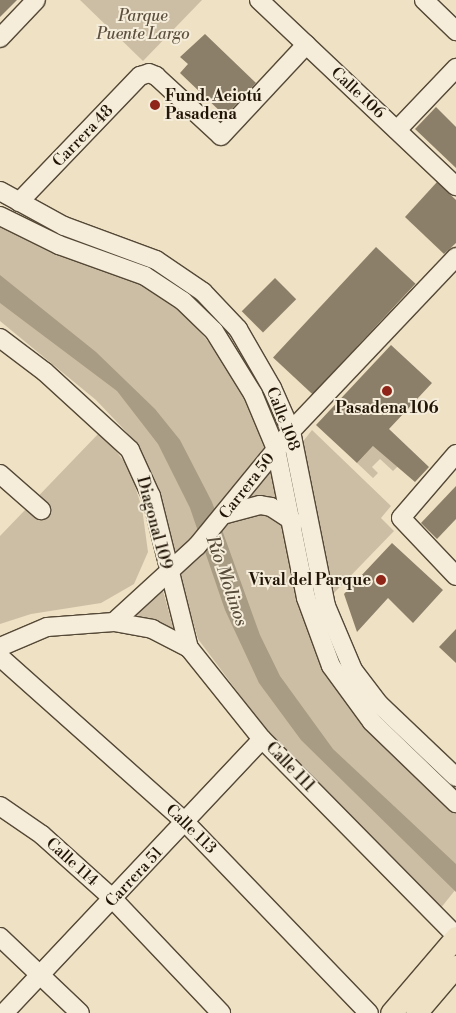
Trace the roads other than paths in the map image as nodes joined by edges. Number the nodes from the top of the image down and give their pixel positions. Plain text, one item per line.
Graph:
1 (36, 0) edge
2 (259, 0) edge
3 (424, 0) edge
4 (456, 31) edge
5 (0, 38) edge
6 (306, 45) junction
7 (456, 68) edge
8 (397, 130) junction
9 (456, 186) edge
10 (0, 191) edge
11 (18, 202) junction
12 (0, 216) edge
13 (456, 257) edge
14 (0, 338) edge
15 (291, 431) junction
16 (276, 449) junction
17 (456, 454) edge
18 (0, 474) edge
19 (41, 510) dead end
20 (223, 517) junction
21 (294, 522) junction
22 (168, 573) junction
23 (456, 576) edge
24 (114, 622) junction
25 (0, 647) edge
26 (189, 648) junction
27 (0, 657) edge
28 (262, 739) junction
29 (456, 777) edge
30 (456, 803) edge
31 (0, 806) edge
32 (185, 822) junction
33 (114, 899) junction
34 (0, 937) edge
35 (456, 937) edge
36 (456, 966) edge
37 (42, 975) junction
38 (449, 978) edge
39 (4, 1013) edge
40 (80, 1013) edge
41 (221, 1013) edge
42 (369, 1013) edge
43 (391, 1013) edge
44 (416, 1013) edge

1 - 5 street
2 - 6 street, Calle 106
3 - 4 street
6 - 8 street, Calle 106
6 - 11 street, Carrera 48
7 - 8 street
8 - 9 street, Calle 106
10 - 11 street, Calle 108
11 - 15 street, Calle 108
12 - 16 street, Calle 108
13 - 15 street, Carrera 50
14 - 22 street, Diagonal 109
15 - 16 street, Carrera 50
15 - 29 street, Calle 108
16 - 20 street, Carrera 50
16 - 21 street, Calle 108
17 - 23 street
18 - 19 street
20 - 21 street
20 - 22 street, Carrera 50
21 - 30 street, Calle 108
22 - 24 street, Carrera 50
22 - 26 street, Diagonal 109
24 - 25 street
24 - 26 street, Calle 111
26 - 28 street, Calle 111
27 - 32 street, Calle 113
28 - 32 street, Carrera 51
28 - 35 street, Calle 111
31 - 33 street, Calle 114
32 - 33 street, Carrera 51
32 - 42 street, Calle 113
33 - 37 street, Carrera 51
33 - 41 street, Calle 114
34 - 37 street
35 - 43 main road
36 - 38 main road
37 - 39 street, Carrera 51
37 - 40 street
38 - 44 main road

